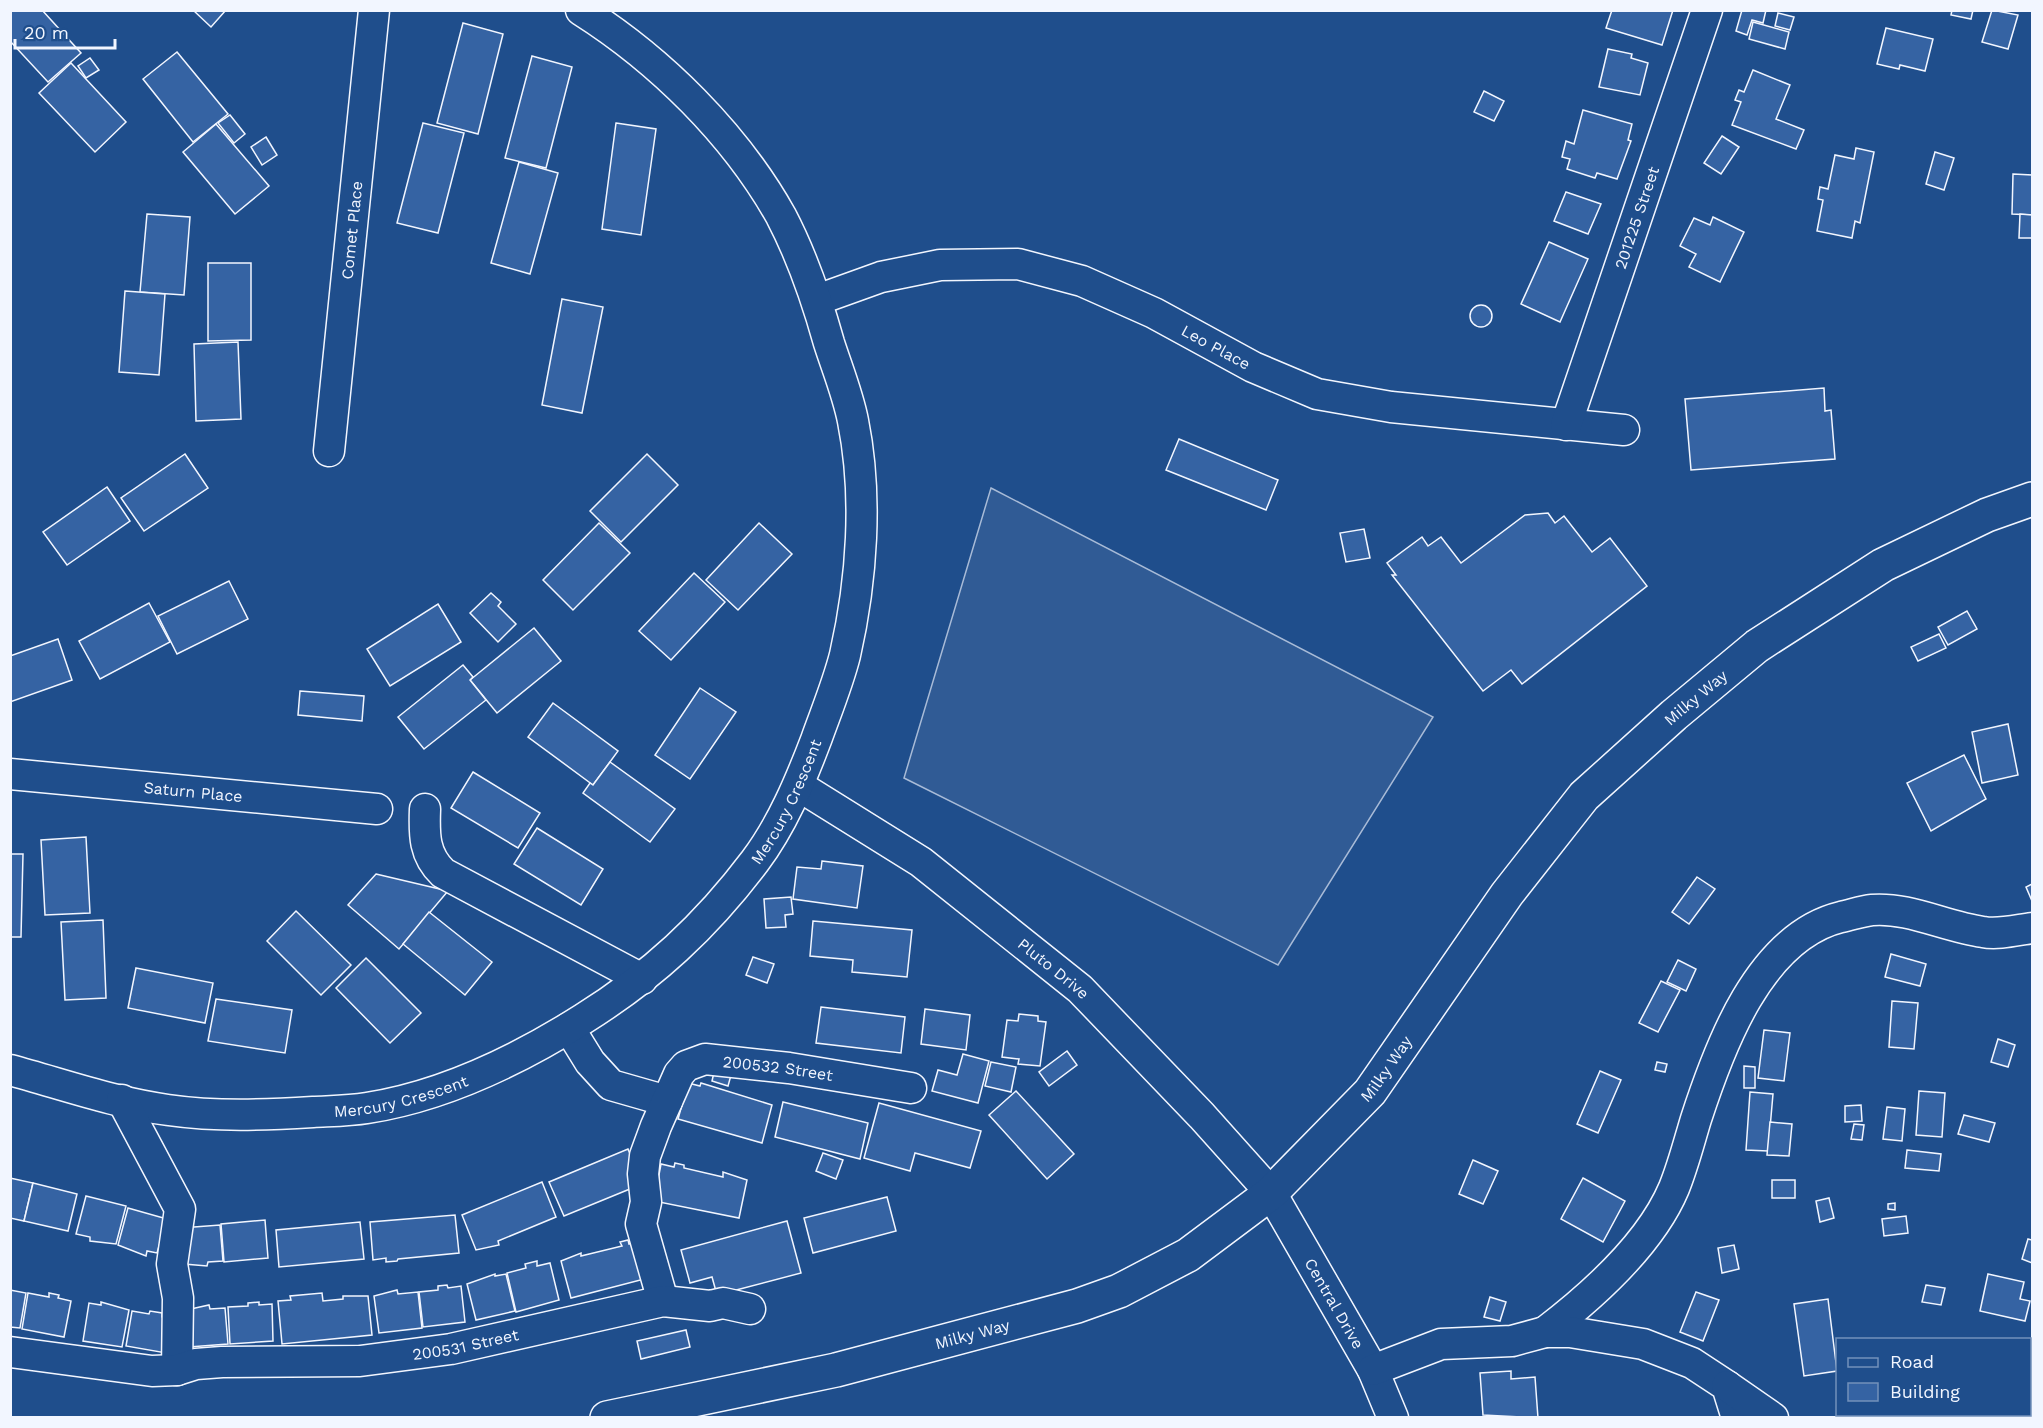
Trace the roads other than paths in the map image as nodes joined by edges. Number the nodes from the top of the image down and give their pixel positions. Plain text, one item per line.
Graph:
1 (374, 10) edge
2 (581, 10) edge
3 (1707, 10) edge
4 (817, 300) junction
5 (1566, 425) junction
6 (1624, 430) dead end
7 (329, 451) dead end
8 (2032, 499) edge
9 (10, 774) edge
10 (799, 786) junction
11 (377, 809) dead end
12 (425, 809) dead end
13 (2032, 928) edge
14 (642, 979) junction
15 (569, 1028) junction
16 (10, 1070) edge
17 (910, 1088) dead end
18 (122, 1100) junction
19 (667, 1101) junction
20 (1271, 1194) junction
21 (663, 1301) junction
22 (750, 1308) dead end
23 (1545, 1332) junction
24 (10, 1352) edge
25 (177, 1370) junction
26 (1373, 1370) junction
27 (1727, 1386) junction
28 (607, 1418) edge
29 (1393, 1418) edge
30 (1737, 1418) edge
31 (1773, 1418) edge

1 - 7 street, Comet Place
2 - 4 street, Mercury Crescent
3 - 5 street, 201225 Street
4 - 5 street, Leo Place
4 - 10 street, Mercury Crescent
5 - 6 street, Leo Place
8 - 20 street, Milky Way
9 - 11 street, Saturn Place
10 - 14 street, Mercury Crescent
10 - 20 street, Pluto Drive
12 - 14 street
13 - 23 street
14 - 15 street, Mercury Crescent
15 - 18 street, Mercury Crescent
15 - 19 street
16 - 18 street, Mercury Crescent
17 - 19 street, 200532 Street
18 - 25 street
19 - 21 street, 200532 Street
20 - 26 street, Central Drive
20 - 28 street, Milky Way
21 - 22 street, 200531 Street
21 - 25 street, 200531 Street
23 - 26 street
23 - 27 street
24 - 25 street, 200531 Street
26 - 29 street, Central Drive
27 - 30 street
27 - 31 street

